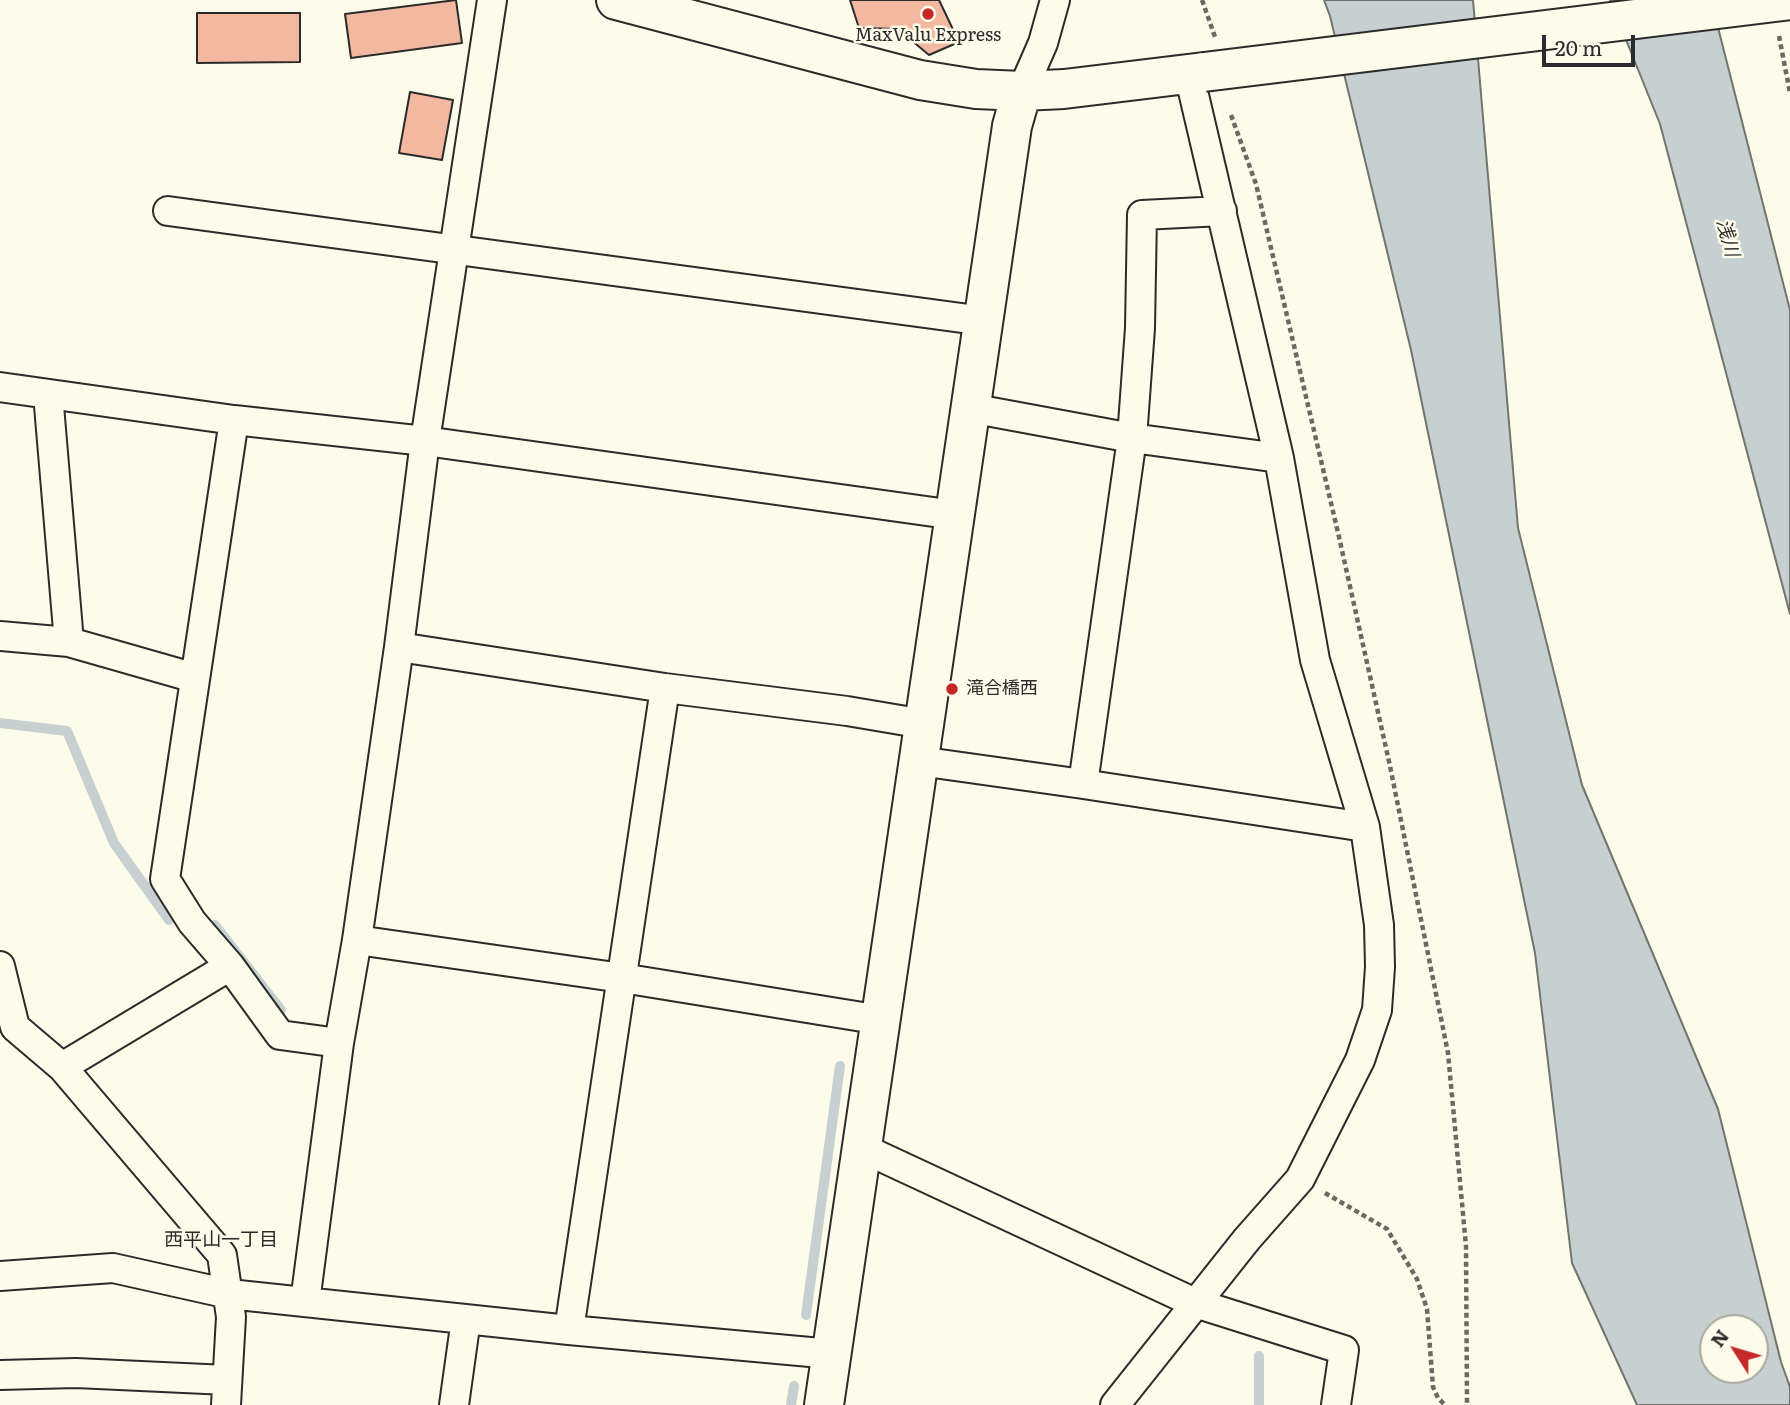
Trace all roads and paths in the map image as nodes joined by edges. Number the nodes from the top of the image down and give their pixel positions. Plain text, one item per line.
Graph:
1 (492, 0) edge
2 (616, 0) edge
3 (1055, 0) edge
4 (1202, 0) edge
5 (1784, 16) edge
6 (1203, 61) junction
7 (1022, 91) junction
8 (1790, 93) edge
9 (1226, 106) dead end
10 (168, 211) dead end
11 (1222, 211) junction
12 (455, 250) junction
13 (984, 321) junction
14 (0, 387) edge
15 (48, 394) junction
16 (970, 408) junction
17 (234, 420) junction
18 (1132, 438) junction
19 (425, 441) junction
20 (1279, 458) junction
21 (955, 515) junction
22 (0, 636) edge
23 (69, 642) junction
24 (399, 647) junction
25 (195, 678) junction
26 (665, 688) junction
27 (924, 724) junction
28 (919, 761) junction
29 (1083, 784) junction
30 (1366, 828) junction
31 (356, 940) junction
32 (0, 966) edge
33 (230, 966) junction
34 (622, 978) junction
35 (881, 1020) junction
36 (339, 1043) junction
37 (62, 1067) junction
38 (862, 1148) junction
39 (1300, 1179) junction
40 (0, 1276) edge
41 (229, 1294) junction
42 (305, 1302) junction
43 (1195, 1303) junction
44 (466, 1319) junction
45 (569, 1330) junction
46 (832, 1354) junction
47 (0, 1375) edge
48 (227, 1392) edge
49 (454, 1405) edge
50 (824, 1405) edge
51 (1115, 1405) edge
52 (1336, 1405) edge
53 (1445, 1405) edge
54 (1466, 1405) edge

1 - 12 street
2 - 7 street
3 - 7 street
4 - 6 path
5 - 6 street, bridge
5 - 8 path
6 - 7 street
6 - 11 street
7 - 13 street
9 - 54 path
10 - 12 street
11 - 18 street
11 - 20 street
12 - 13 street
12 - 19 street
13 - 16 street
14 - 15 street
15 - 17 street
15 - 23 street
16 - 18 street
16 - 21 street
17 - 19 street
17 - 25 street
18 - 20 street
18 - 29 street
19 - 21 street
19 - 24 street
20 - 30 street
21 - 27 street
22 - 23 street
23 - 25 street
24 - 26 street
24 - 31 street
25 - 33 street
26 - 27 street
26 - 34 street
27 - 28 street
28 - 29 street
28 - 35 street
29 - 30 street
30 - 39 street
31 - 34 street
31 - 36 street
32 - 37 street
33 - 36 street
33 - 37 street
34 - 35 street
34 - 45 street
35 - 38 street
36 - 42 street
37 - 41 street
38 - 43 street
38 - 46 street
39 - 43 street
39 - 53 path
40 - 41 street
41 - 42 street
41 - 48 street
42 - 44 street
43 - 51 street
43 - 52 street
44 - 45 street
44 - 49 street
45 - 46 street
46 - 50 street
47 - 48 street

